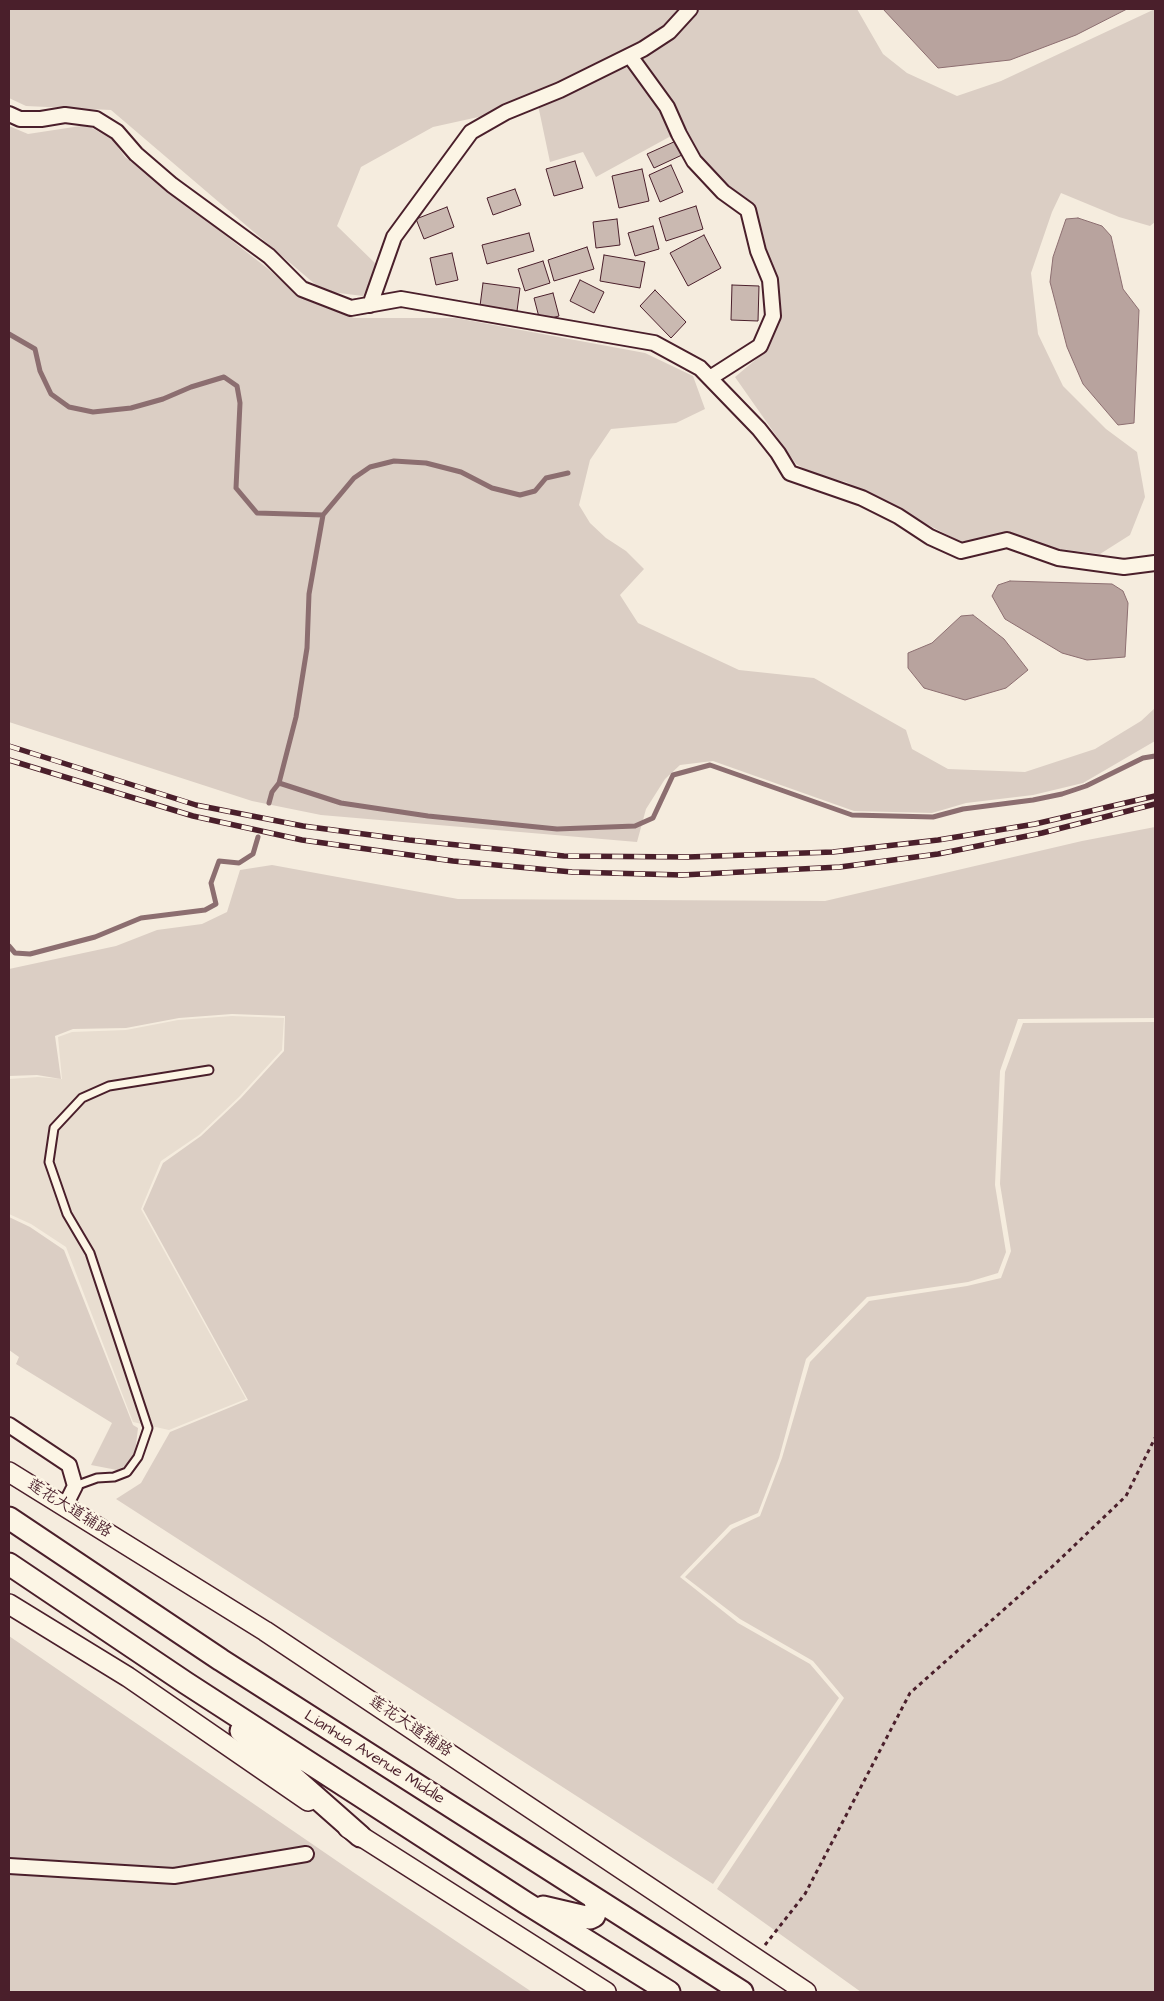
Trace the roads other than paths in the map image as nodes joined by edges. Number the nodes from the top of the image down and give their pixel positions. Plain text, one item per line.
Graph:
1 (690, 9) edge
2 (630, 56) junction
3 (9, 114) edge
4 (370, 305) junction
5 (710, 378) junction
6 (1155, 563) edge
7 (209, 1070) dead end
8 (9, 1425) edge
9 (9, 1472) edge
10 (75, 1486) junction
11 (65, 1506) junction
12 (9, 1518) edge
13 (9, 1564) edge
14 (9, 1604) edge
15 (186, 1684) junction
16 (360, 1836) junction
17 (306, 1854) dead end
18 (9, 1866) edge
19 (594, 1898) junction
20 (526, 1903) junction
21 (606, 1992) edge
22 (669, 1992) edge
23 (742, 1992) edge
24 (806, 1992) edge

1 - 2 street
2 - 4 street
2 - 5 street
3 - 4 street
4 - 5 street
5 - 6 street
7 - 10 lane
8 - 10 street
9 - 11 street, 莲花大道辅路
10 - 11 street
11 - 24 street, 莲花大道辅路
12 - 19 main road, Lianhua Avenue Middle
13 - 15 main road
14 - 16 street
15 - 16 main road
15 - 20 main road
16 - 21 street
17 - 18 street
19 - 20 main road
19 - 23 main road, Lianhua Avenue Middle
20 - 22 main road

